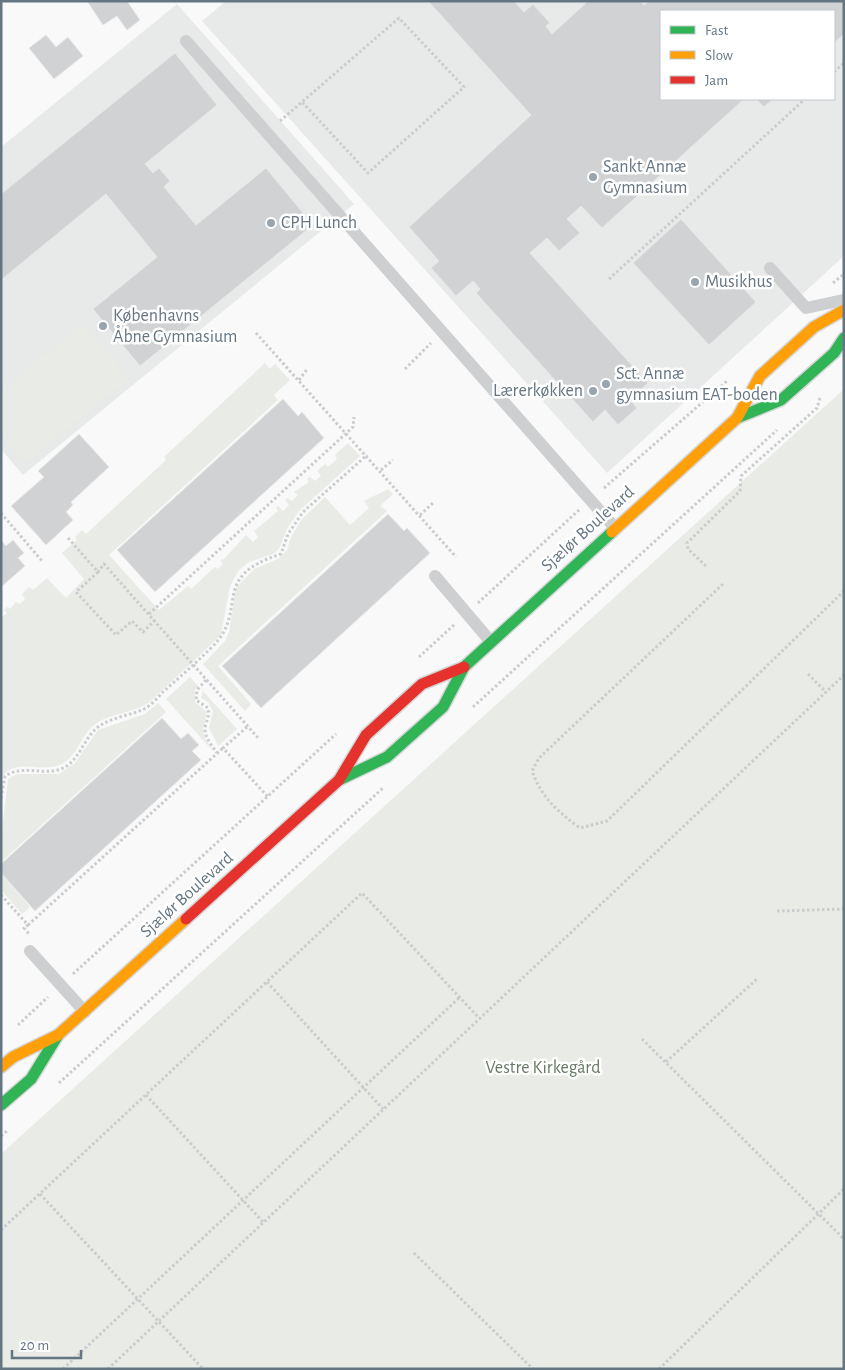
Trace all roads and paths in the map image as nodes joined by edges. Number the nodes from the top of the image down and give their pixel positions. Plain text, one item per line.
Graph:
1 (186, 42) dead end
2 (844, 62) edge
3 (835, 71) edge
4 (804, 100) edge
5 (302, 102) junction
6 (266, 132) junction
7 (770, 268) dead end
8 (609, 280) dead end
9 (844, 300) edge
10 (844, 310) edge
11 (442, 332) junction
12 (256, 333) dead end
13 (844, 338) edge
14 (308, 368) dead end
15 (405, 369) dead end
16 (299, 380) junction
17 (354, 417) dead end
18 (736, 418) junction
19 (347, 432) junction
20 (367, 454) junction
21 (393, 460) dead end
22 (381, 470) junction
23 (741, 484) dead end
24 (433, 503) dead end
25 (1, 513) edge
26 (420, 515) junction
27 (615, 528) junction
28 (68, 538) dead end
29 (456, 557) dead end
30 (42, 561) dead end
31 (706, 566) dead end
32 (98, 572) junction
33 (435, 576) dead end
34 (723, 584) dead end
35 (844, 591) edge
36 (149, 614) junction
37 (155, 620) junction
38 (491, 642) junction
39 (194, 665) junction
40 (464, 667) junction
41 (808, 674) dead end
42 (844, 675) edge
43 (206, 680) junction
44 (826, 692) junction
45 (247, 726) junction
46 (258, 739) dead end
47 (223, 748) junction
48 (217, 753) junction
49 (339, 780) junction
50 (268, 796) dead end
51 (1, 798) edge
52 (1, 895) edge
53 (844, 909) edge
54 (777, 911) dead end
55 (28, 925) junction
56 (32, 945) joint
57 (757, 980) dead end
58 (267, 982) junction
59 (460, 997) junction
60 (85, 1012) junction
61 (479, 1018) junction
62 (58, 1035) junction
63 (642, 1039) dead end
64 (666, 1062) junction
65 (1, 1067) edge
66 (364, 1087) junction
67 (146, 1095) junction
68 (1, 1106) edge
69 (383, 1109) junction
70 (844, 1189) edge
71 (40, 1194) junction
72 (243, 1200) junction
73 (818, 1214) junction
74 (264, 1222) junction
75 (1, 1230) edge
76 (844, 1239) edge
77 (414, 1253) dead end
78 (138, 1299) junction
79 (158, 1322) junction
80 (63, 1369) edge
81 (108, 1369) edge
82 (203, 1369) edge
83 (533, 1369) edge
84 (659, 1369) edge

1 - 6 lane
2 - 3 path
4 - 8 path
5 - 5 path
5 - 6 path
6 - 11 lane
7 - 9 lane
10 - 18 street, Sjælør Boulevard
11 - 15 path
11 - 27 lane
12 - 16 path
13 - 18 street, Sjælør Boulevard
14 - 16 path
16 - 19 path
17 - 19 path
18 - 27 street, Sjælør Boulevard
19 - 20 path
19 - 36 path
20 - 22 path
20 - 39 path
21 - 22 path
22 - 26 path
23 - 31 path
24 - 26 path
25 - 30 path
26 - 29 path
27 - 38 street, Sjælør Boulevard
28 - 32 path
32 - 36 path
32 - 37 path
33 - 38 lane
34 - 35 path
36 - 37 path
37 - 39 path
38 - 40 street, Sjælør Boulevard
39 - 43 path
39 - 51 path
40 - 49 street, Sjælør Boulevard
40 - 49 street, Sjælør Boulevard
41 - 44 path
42 - 44 path
43 - 45 path
43 - 48 path
44 - 61 path
45 - 46 path
45 - 47 path
47 - 48 path
47 - 50 path
48 - 55 path
49 - 60 street, Sjælør Boulevard
52 - 55 path
53 - 54 path
55 - 56 path
56 - 60 lane
57 - 64 path
58 - 59 path
58 - 66 path
58 - 67 path
59 - 61 path
59 - 66 path
60 - 62 street, Sjælør Boulevard
61 - 69 path
62 - 65 street, Sjælør Boulevard
62 - 68 street, Sjælør Boulevard
63 - 64 path
64 - 73 path
66 - 69 path
66 - 72 path
67 - 71 path
67 - 72 path
69 - 74 path
70 - 73 path
71 - 75 path
71 - 78 path
72 - 74 path
72 - 78 path
73 - 76 path
73 - 84 path
74 - 79 path
77 - 83 path
78 - 79 path
78 - 80 path
79 - 81 path
79 - 82 path

